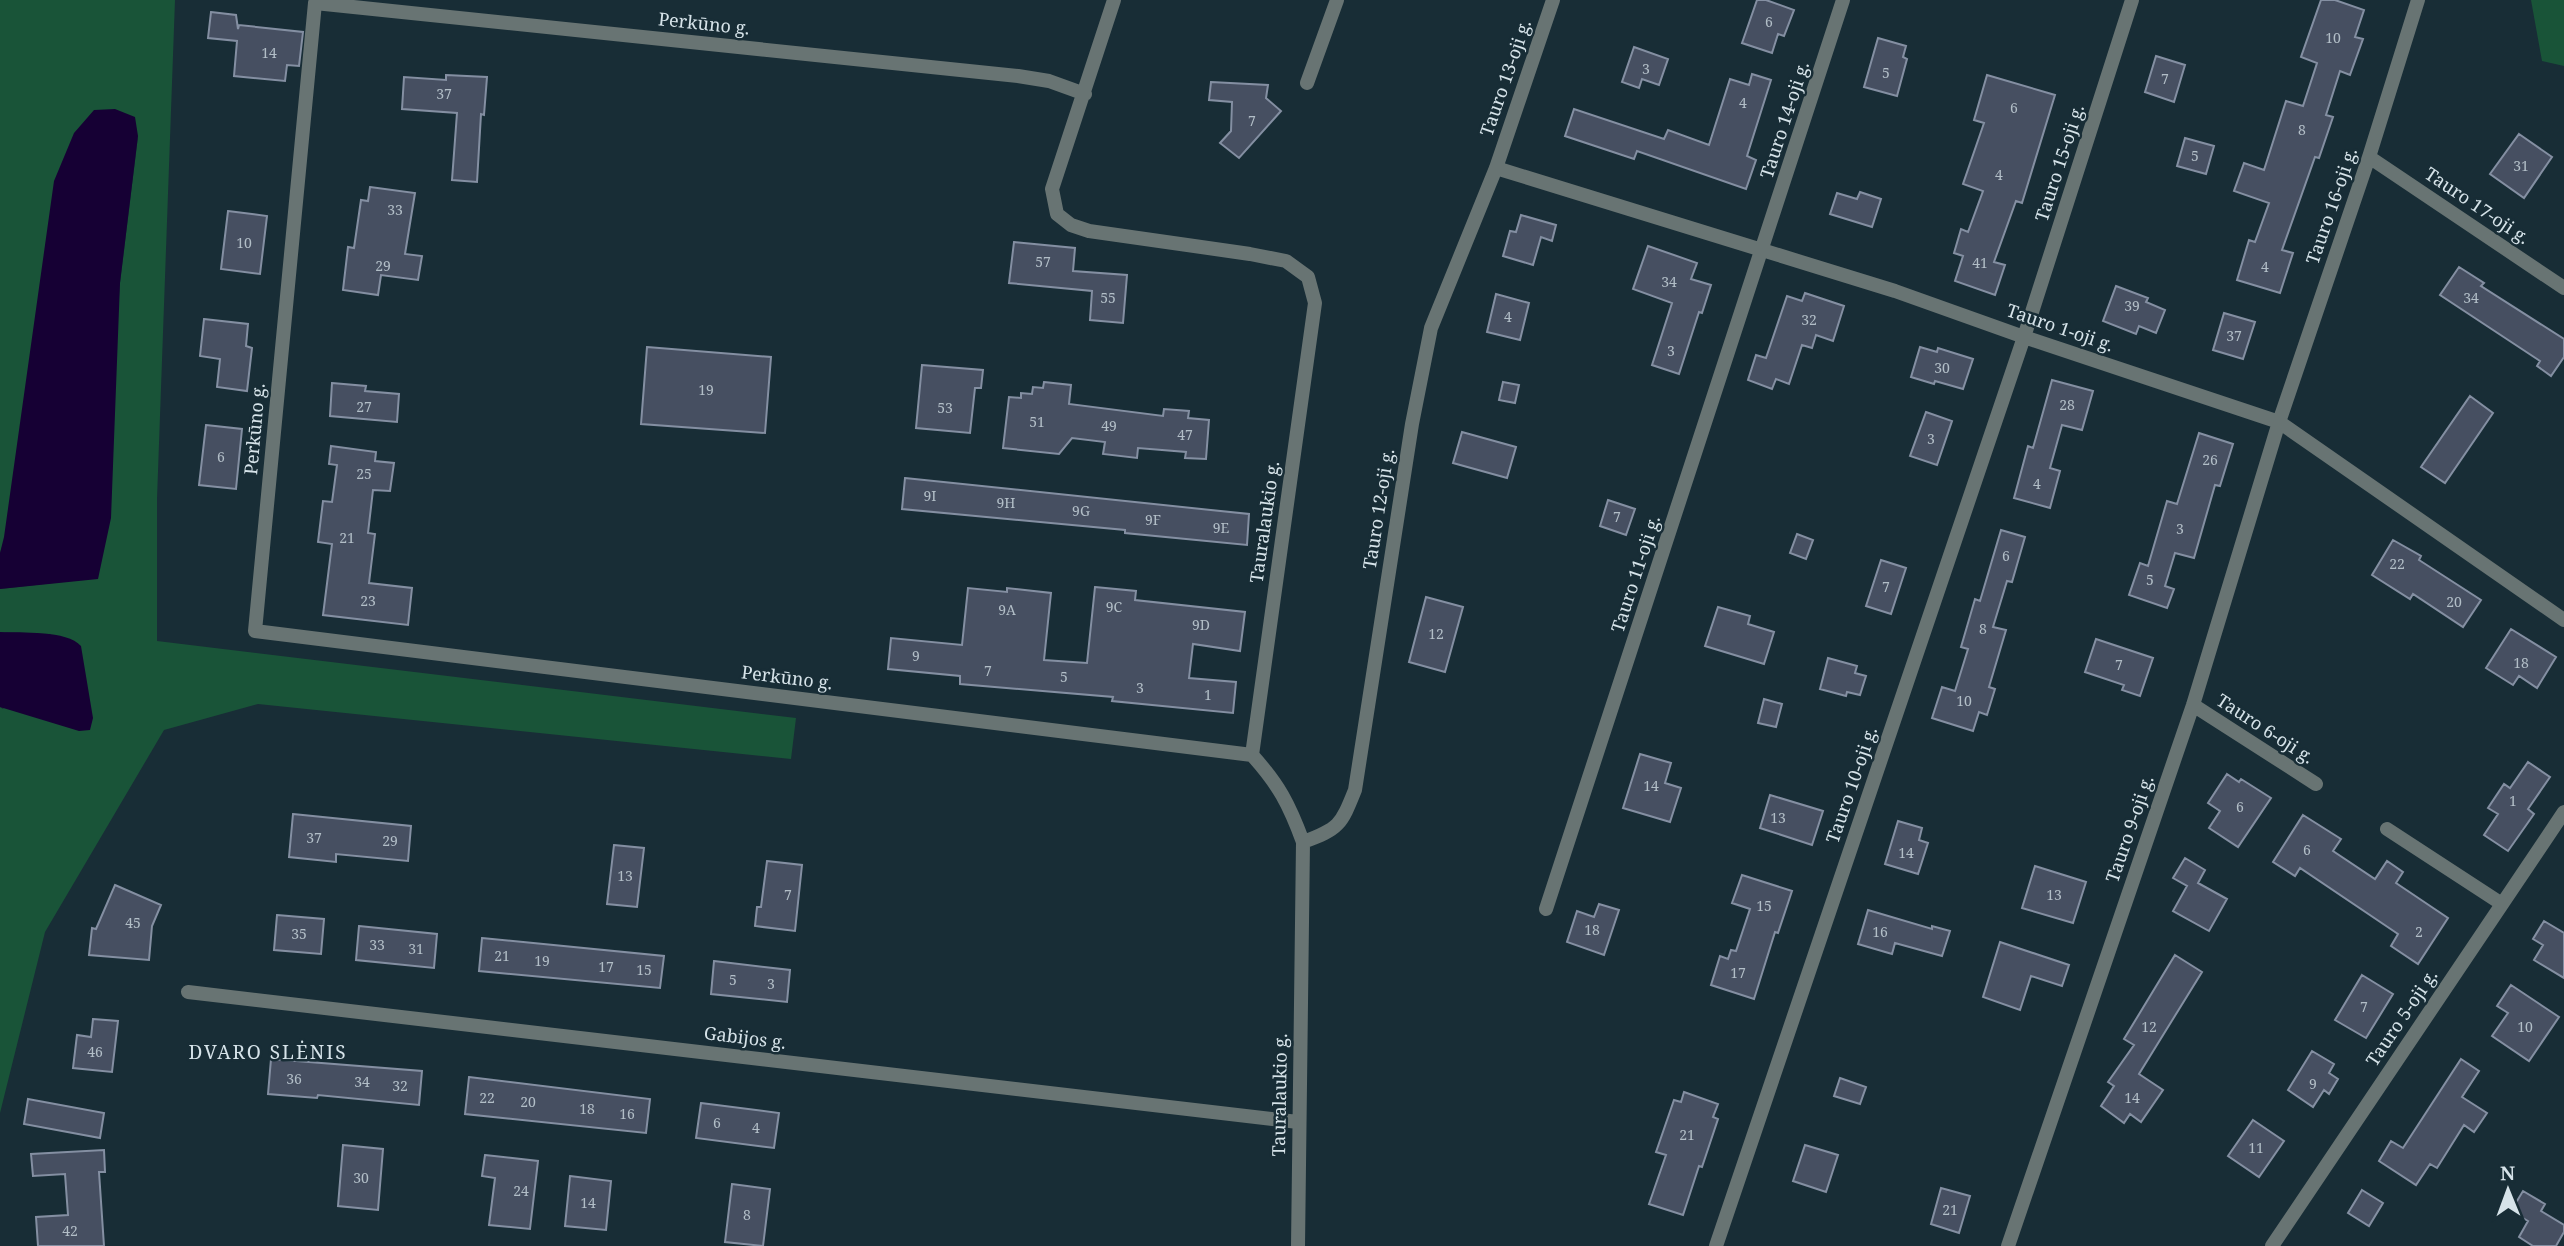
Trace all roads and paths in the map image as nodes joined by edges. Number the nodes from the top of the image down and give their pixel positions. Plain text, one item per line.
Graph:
1 (1114, 0) edge
2 (1337, 0) edge
3 (1553, 0) edge
4 (1843, 0) edge
5 (2132, 0) edge
6 (2418, 0) edge
7 (1307, 83) dead end
8 (1085, 94) junction
9 (2368, 157) junction
10 (1496, 168) junction
11 (1763, 251) junction
12 (2564, 288) edge
13 (2024, 337) junction
14 (2279, 422) junction
15 (2564, 620) edge
16 (2193, 705) junction
17 (1252, 755) junction
18 (2316, 784) dead end
19 (2564, 812) edge
20 (2387, 829) dead end
21 (1303, 842) junction
22 (2502, 904) junction
23 (1546, 909) dead end
24 (188, 992) dead end
25 (1298, 1122) junction
26 (1298, 1246) edge
27 (1716, 1246) edge
28 (2008, 1246) edge
29 (2273, 1246) edge

1 - 8 street, Tauralaukio g.
2 - 7 street
3 - 10 street, Tauro 13-oji g.
4 - 11 street, Tauro 14-oji g.
5 - 13 street, Tauro 15-oji g.
6 - 9 street, Tauro 16-oji g.
8 - 17 street, Tauralaukio g.
8 - 17 street, Perkūno g.
9 - 12 street, Tauro 17-oji g.
9 - 14 street, Tauro 16-oji g.
10 - 11 street, Tauro 1-oji g.
10 - 21 street, Tauro 12-oji g.
11 - 13 street, Tauro 1-oji g.
11 - 23 street, Tauro 11-oji g.
13 - 14 street, Tauro 1-oji g.
13 - 27 street, Tauro 10-oji g.
14 - 15 street, Tauro 1-oji g.
14 - 16 street, Tauro 9-oji g.
16 - 18 street, Tauro 6-oji g.
16 - 28 street, Tauro 9-oji g.
17 - 21 street, Tauralaukio g.
19 - 22 street, Tauro 5-oji g.
20 - 22 street
21 - 25 street, Tauralaukio g.
22 - 29 street, Tauro 5-oji g.
24 - 25 street, Gabijos g.
25 - 26 street, Tauralaukio g.

